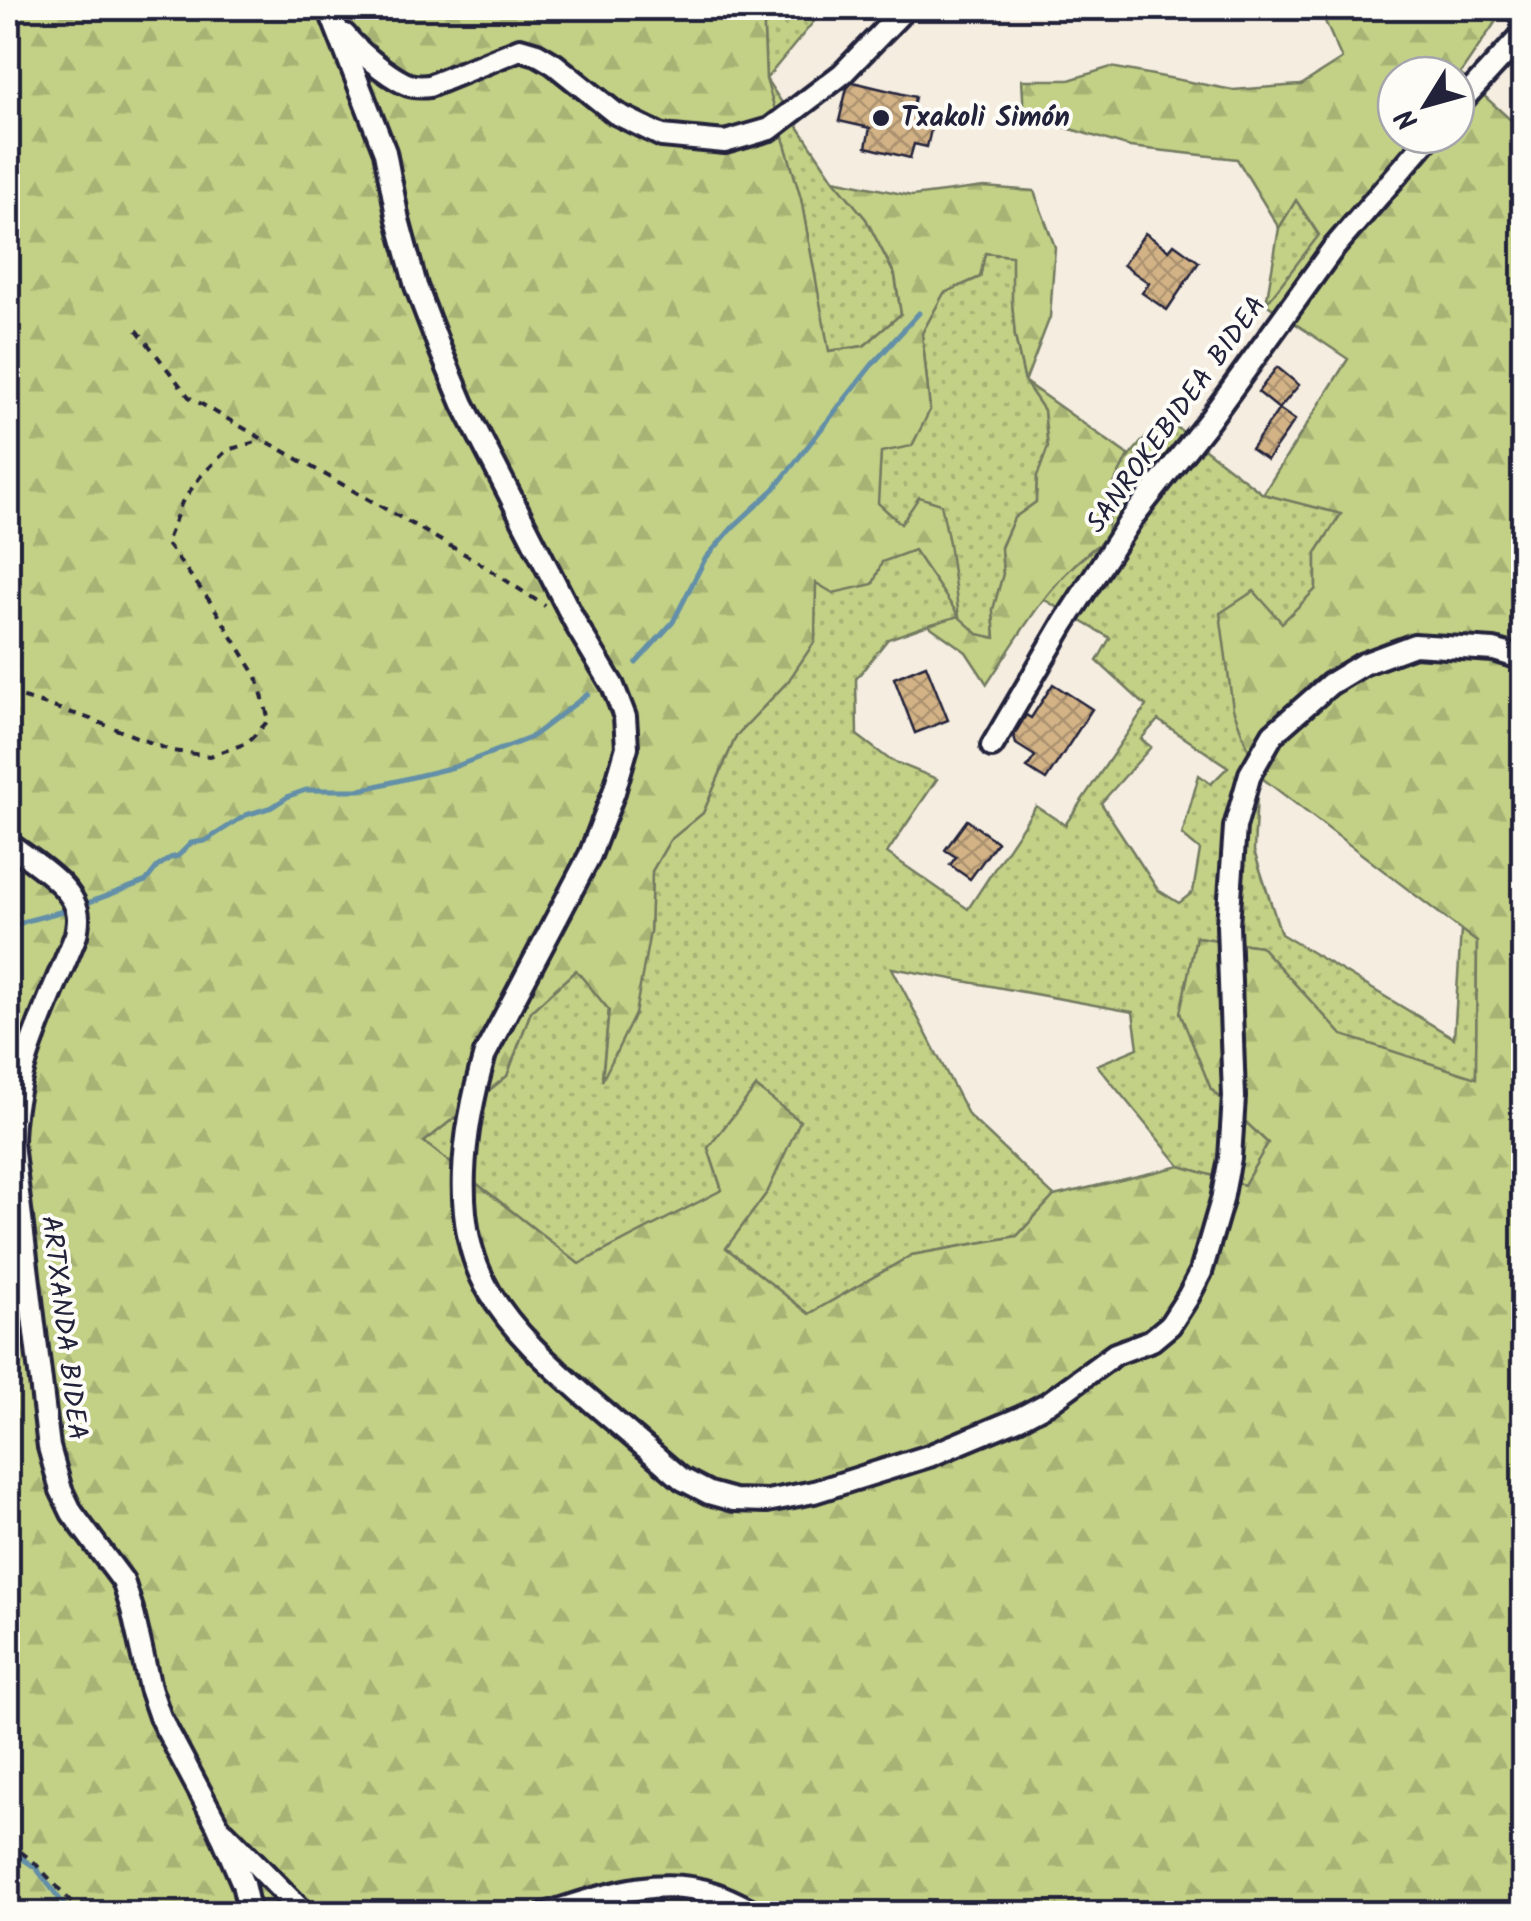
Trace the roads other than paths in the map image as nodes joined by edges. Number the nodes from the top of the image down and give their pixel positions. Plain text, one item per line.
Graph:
1 (906, 8) edge
2 (331, 13) edge
3 (1524, 33) edge
4 (1476, 86) edge
5 (1414, 155) edge
6 (1524, 658) edge
7 (992, 746) dead end
8 (8, 843) edge
9 (217, 1824) junction
10 (250, 1914) edge
11 (306, 1914) edge
12 (546, 1914) edge
13 (758, 1914) edge

1 - 2 street
2 - 6 street
3 - 4 street
5 - 7 street, SANROKEBIDEA BIDEA
8 - 9 street, ARTXANDA BIDEA
9 - 10 street, ARTXANDA BIDEA
9 - 11 street, ARTXANDA BIDEA
12 - 13 street

